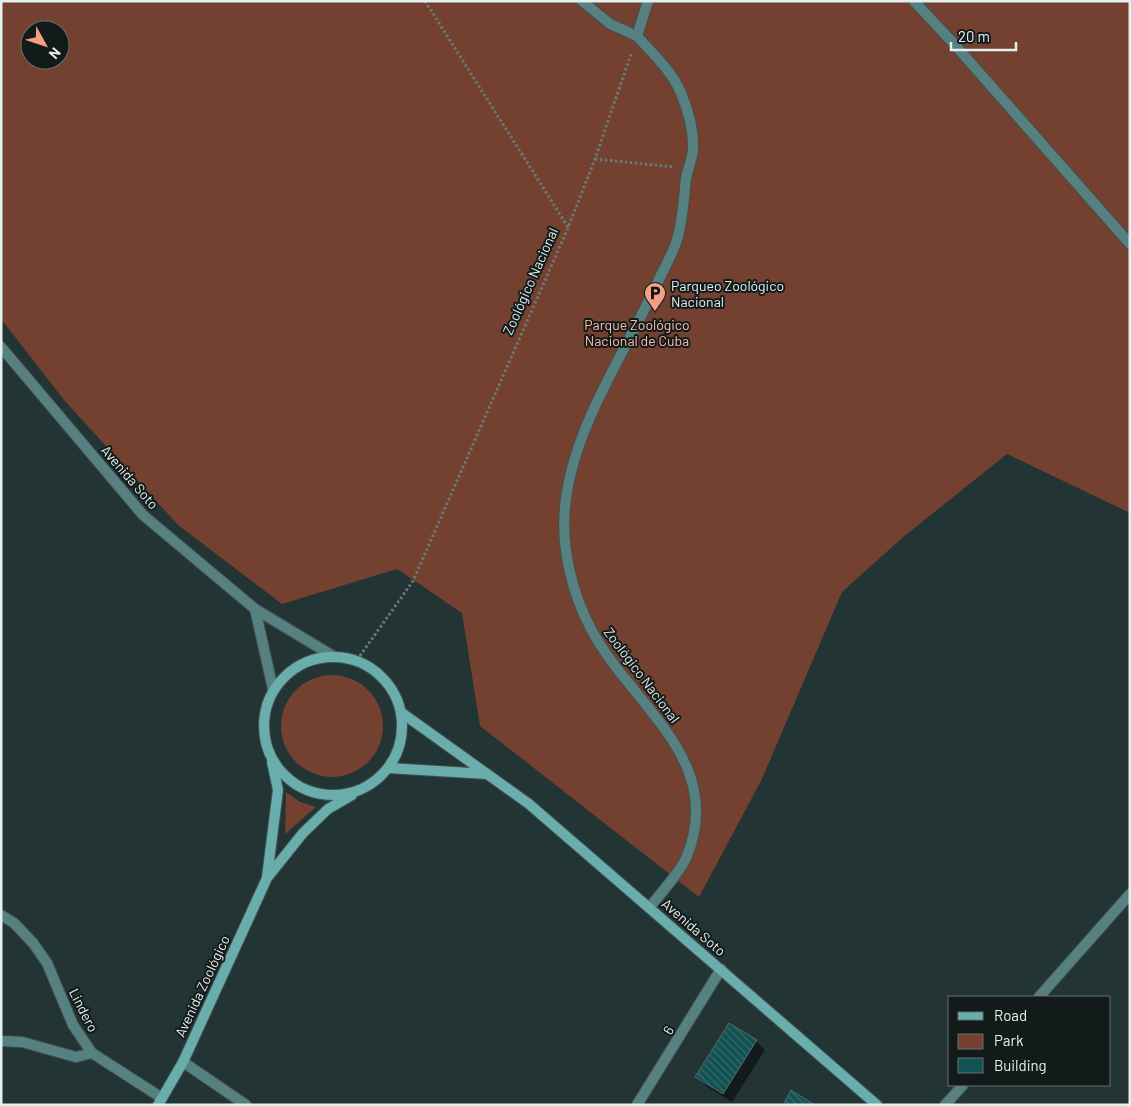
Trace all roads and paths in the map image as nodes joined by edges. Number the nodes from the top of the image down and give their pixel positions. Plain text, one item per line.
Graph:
1 (425, 1) edge
2 (582, 1) edge
3 (648, 1) edge
4 (914, 1) edge
5 (637, 36) junction
6 (595, 159) junction
7 (688, 168) junction
8 (568, 228) junction
9 (1130, 244) edge
10 (1, 347) edge
11 (255, 609) junction
12 (333, 656) junction
13 (356, 660) junction
14 (273, 689) junction
15 (402, 713) junction
16 (271, 758) junction
17 (388, 768) junction
18 (488, 774) junction
19 (361, 789) junction
20 (267, 878) junction
21 (1130, 894) edge
22 (650, 907) junction
23 (1, 915) edge
24 (721, 969) junction
25 (1040, 996) edge
26 (1, 1041) edge
27 (92, 1053) junction
28 (182, 1062) junction
29 (962, 1086) edge
30 (160, 1102) edge
31 (246, 1105) edge
32 (637, 1105) edge
33 (877, 1105) edge
34 (945, 1105) edge

1 - 8 path
2 - 5 street
3 - 5 street
4 - 9 street
5 - 6 path, Zoológico Nacional
5 - 7 street, Zoológico Nacional
6 - 7 path
6 - 8 path, Zoológico Nacional
7 - 22 street, Zoológico Nacional
8 - 13 path, Zoológico Nacional
10 - 11 street, Avenida Soto
11 - 12 street, Avenida Soto
11 - 14 street
12 - 13 street
12 - 14 street
13 - 15 street
14 - 16 street
15 - 17 street
15 - 18 street, Avenida Soto
16 - 19 street
16 - 20 street, Avenida Zoológico
17 - 18 street
17 - 19 street
18 - 22 street, Avenida Soto
19 - 20 street, Avenida Zoológico
20 - 28 street, Avenida Zoológico
21 - 25 street
22 - 24 street, Avenida Soto
23 - 27 street, Lindero
24 - 32 street, 6
24 - 33 street, Avenida Soto
26 - 27 street
27 - 30 street, Lindero
28 - 30 street, Avenida Zoológico
28 - 31 street
29 - 34 street

